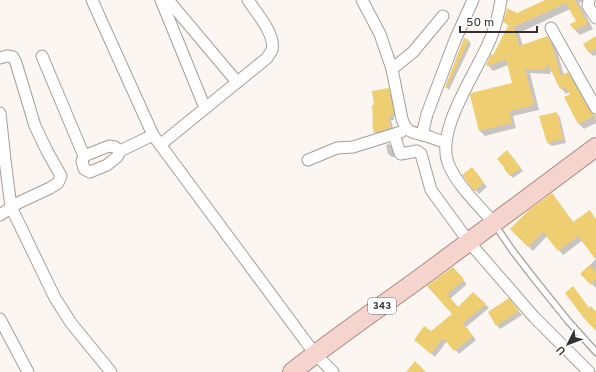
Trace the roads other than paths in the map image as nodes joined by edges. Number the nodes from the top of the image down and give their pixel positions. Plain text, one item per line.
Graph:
1 (92, 0) edge
2 (161, 0) edge
3 (168, 0) edge
4 (248, 0) edge
5 (362, 0) edge
6 (473, 0) edge
7 (501, 0) edge
8 (589, 0) edge
9 (443, 16) dead end
10 (596, 18) edge
11 (551, 28) dead end
12 (42, 56) dead end
13 (0, 58) edge
14 (392, 69) junction
15 (237, 82) junction
16 (205, 108) junction
17 (596, 108) edge
18 (0, 113) edge
19 (408, 130) junction
20 (394, 134) junction
21 (153, 135) junction
22 (425, 136) junction
23 (442, 142) junction
24 (160, 145) junction
25 (596, 147) edge
26 (120, 151) junction
27 (84, 156) junction
28 (308, 160) dead end
29 (11, 207) junction
30 (0, 215) edge
31 (493, 224) junction
32 (471, 241) junction
33 (1, 321) edge
34 (596, 352) edge
35 (315, 354) junction
36 (28, 372) edge
37 (111, 372) edge
38 (292, 372) edge
39 (333, 372) edge
40 (589, 372) edge

1 - 21 street
2 - 16 street
3 - 15 street
4 - 15 street
5 - 14 street
6 - 22 street
7 - 23 street
8 - 10 street
9 - 14 street
11 - 17 street
12 - 27 street
13 - 29 street
14 - 19 street
15 - 16 street
16 - 24 street
18 - 29 street
19 - 20 street
19 - 22 street
20 - 28 street
20 - 32 street
21 - 24 street
21 - 26 street
22 - 23 street
23 - 31 street
24 - 35 street
25 - 31 main road, 343
26 - 27 street
26 - 27 street
29 - 30 street
29 - 37 street
31 - 32 main road, 343
31 - 34 lane
32 - 35 main road, 343
32 - 40 street
33 - 36 street
35 - 38 main road, 343
35 - 39 street

